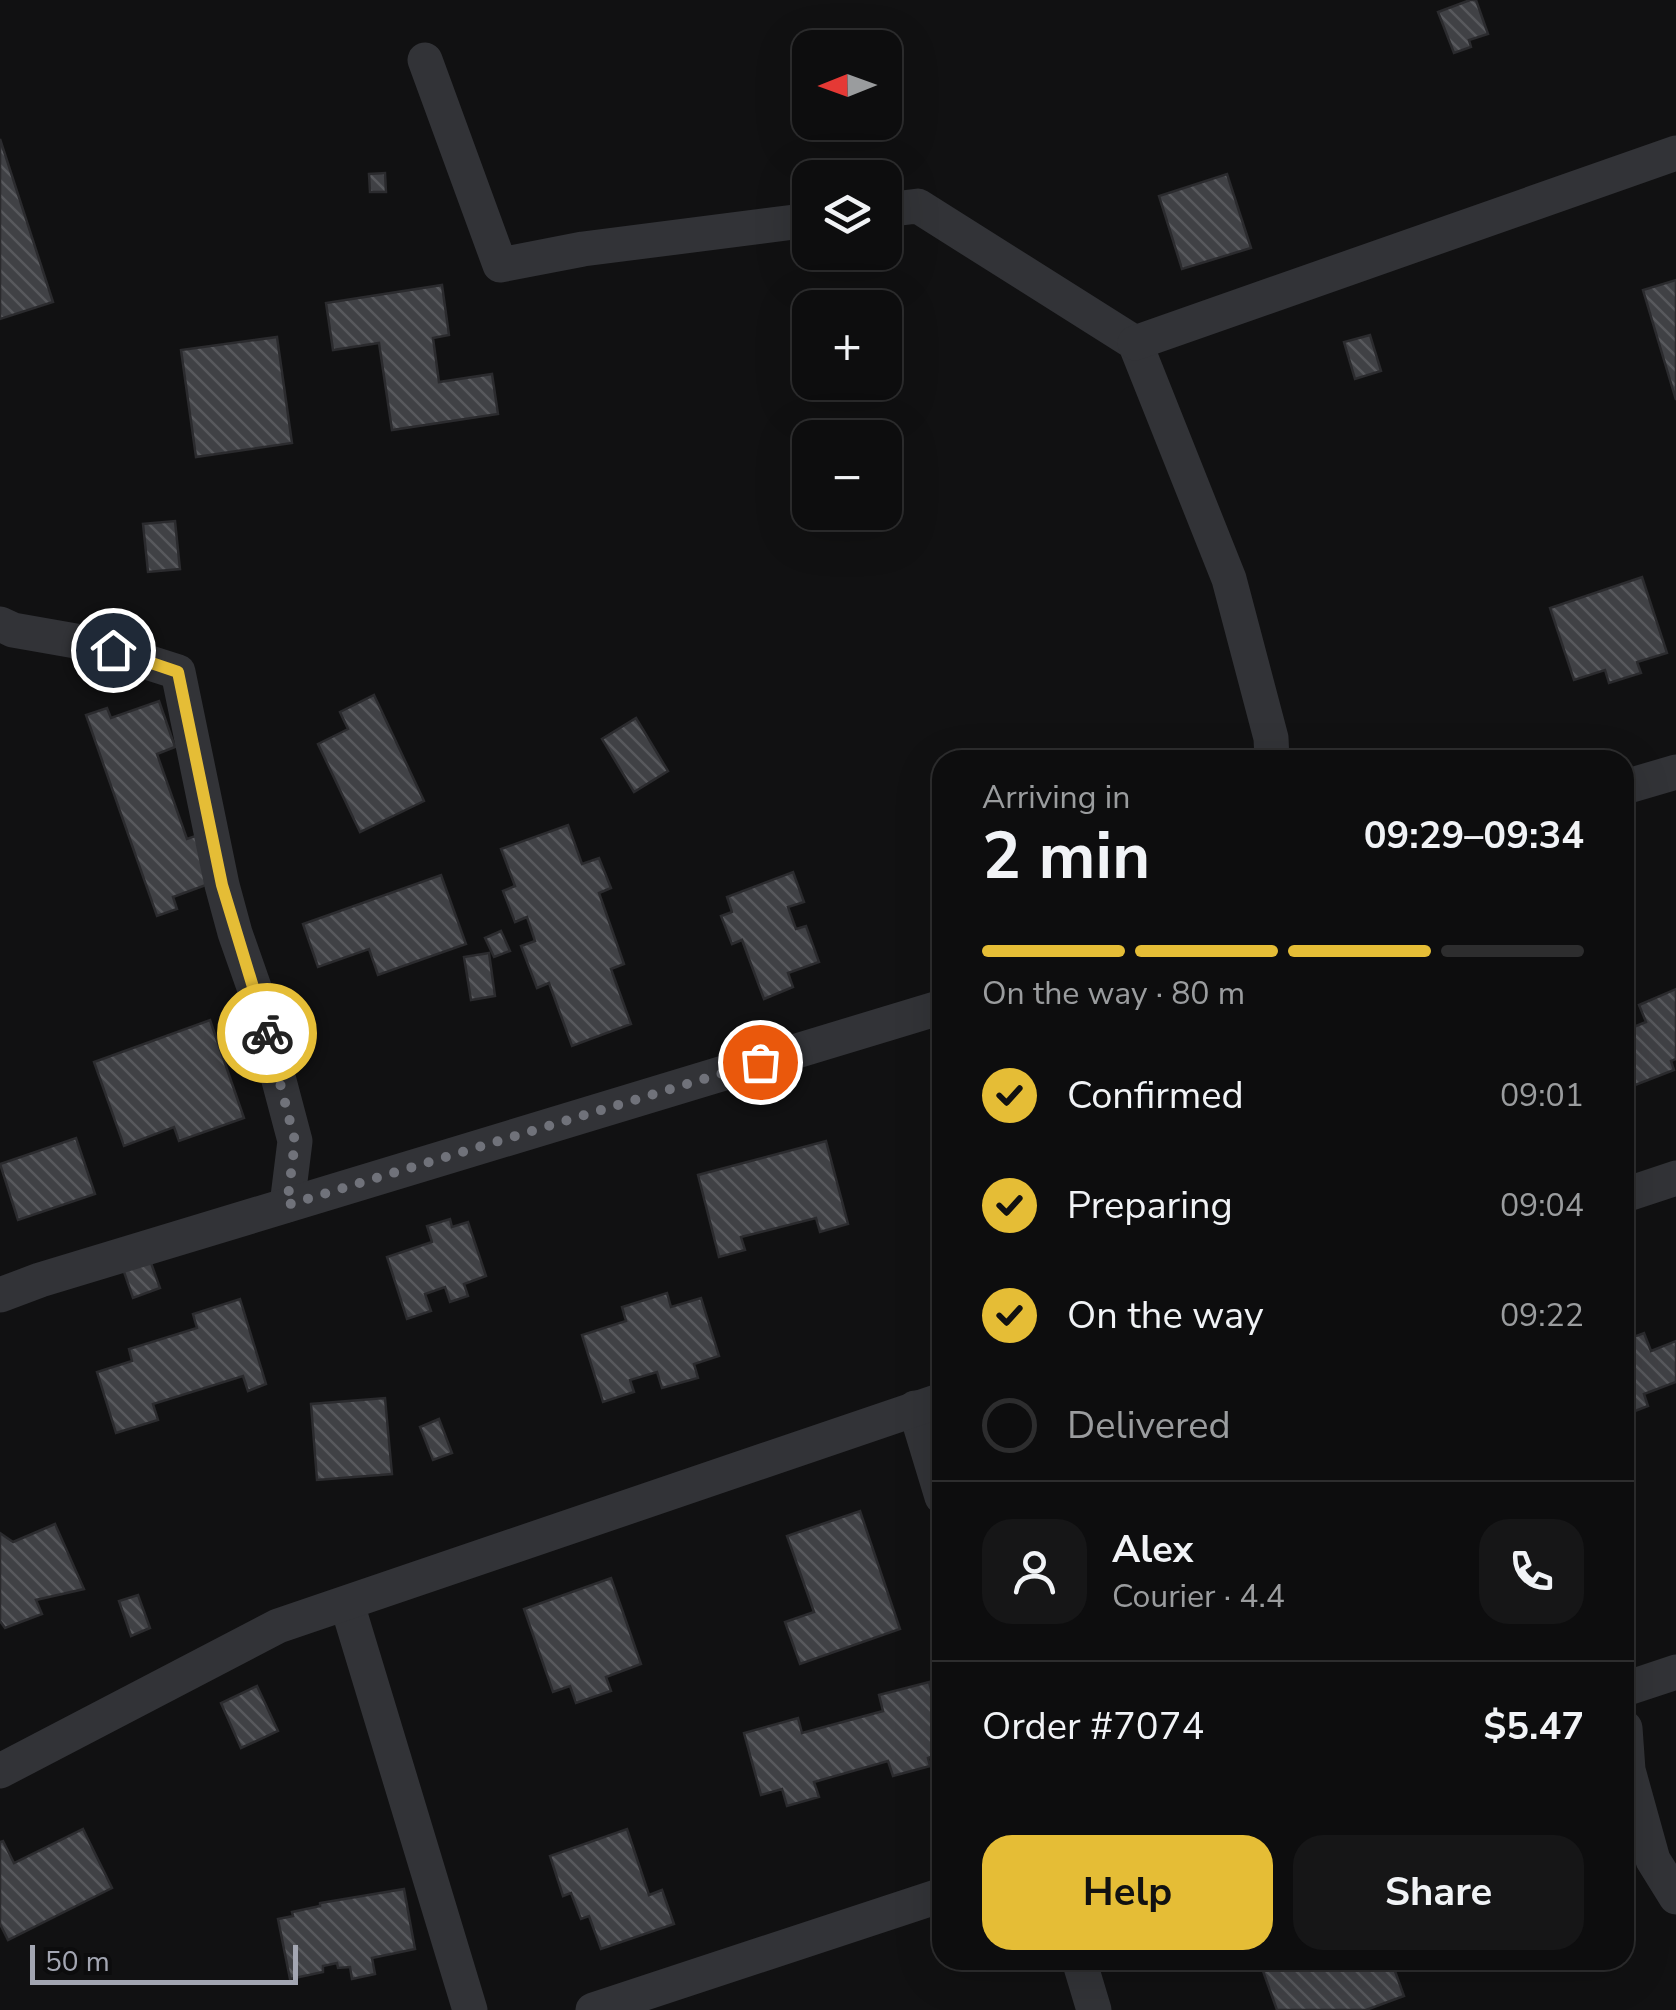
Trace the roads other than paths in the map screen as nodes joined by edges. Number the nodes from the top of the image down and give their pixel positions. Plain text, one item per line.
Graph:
1 (425, 60) dead end
2 (1676, 154) edge
3 (902, 208) edge
4 (792, 222) edge
5 (1136, 343) junction
6 (0, 624) edge
7 (1271, 750) edge
8 (1676, 772) edge
9 (1634, 785) edge
10 (932, 1010) edge
11 (1676, 1178) edge
12 (1634, 1191) edge
13 (287, 1205) junction
14 (0, 1295) edge
15 (929, 1404) edge
16 (346, 1604) junction
17 (1676, 1672) edge
18 (1634, 1686) edge
19 (0, 1771) edge
20 (1634, 1792) edge
21 (1676, 1897) edge
22 (932, 1898) edge
23 (1082, 1970) edge
24 (470, 2010) edge
25 (592, 2010) edge
26 (1094, 2010) edge

1 - 4 street
2 - 5 street
3 - 5 street
5 - 7 street
6 - 13 street
8 - 9 street
10 - 13 street
11 - 12 street
13 - 14 street
15 - 16 street
16 - 19 street
16 - 24 street
17 - 18 street
20 - 21 street
22 - 25 street
23 - 26 street

